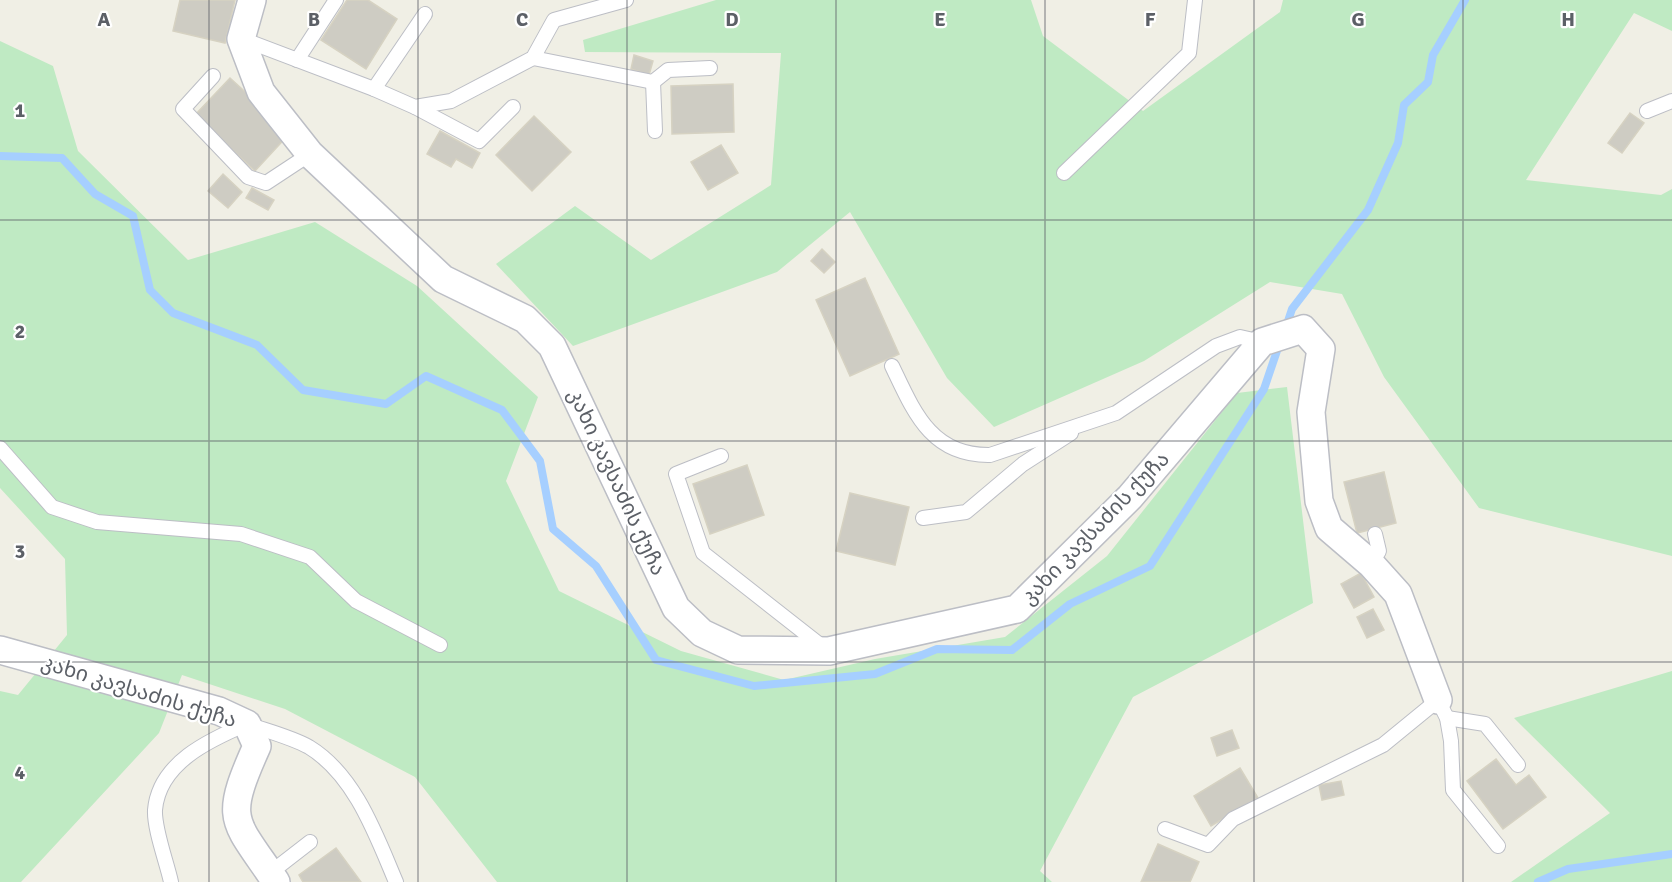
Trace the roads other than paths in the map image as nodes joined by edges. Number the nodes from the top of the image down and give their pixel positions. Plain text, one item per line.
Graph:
1 (252, 0) edge
2 (336, 0) edge
3 (626, 0) edge
4 (1195, 0) edge
5 (425, 14) dead end
6 (242, 39) junction
7 (533, 58) junction
8 (297, 60) junction
9 (710, 68) dead end
10 (213, 76) dead end
11 (653, 82) junction
12 (374, 88) junction
13 (1672, 101) edge
14 (415, 107) junction
15 (513, 107) dead end
16 (1647, 111) dead end
17 (655, 131) dead end
18 (310, 153) junction
19 (1064, 173) dead end
20 (1262, 342) junction
21 (892, 366) dead end
22 (1088, 423) junction
23 (0, 448) edge
24 (721, 456) dead end
25 (923, 518) dead end
26 (1375, 534) dead end
27 (1371, 564) junction
28 (440, 645) dead end
29 (0, 650) edge
30 (829, 651) junction
31 (1442, 709) junction
32 (247, 724) junction
33 (1518, 765) dead end
34 (1166, 829) dead end
35 (310, 842) dead end
36 (1498, 846) dead end
37 (273, 878) edge
38 (171, 882) edge
39 (396, 882) edge

1 - 6 street
2 - 8 lane
3 - 7 lane
4 - 19 lane
5 - 12 lane
6 - 8 lane
6 - 18 street, კახი კავსაძის ქუჩა
7 - 11 lane
7 - 14 lane
8 - 12 lane
9 - 11 lane
10 - 18 lane
11 - 17 lane
12 - 14 lane
13 - 16 lane
14 - 15 lane
18 - 30 street, კახი კავსაძის ქუჩა
20 - 22 lane
20 - 27 street
20 - 30 street, კახი კავსაძის ქუჩა
21 - 22 lane
22 - 25 lane
23 - 28 lane
24 - 30 lane
26 - 27 lane
27 - 31 street
29 - 32 street, კახი კავსაძის ქუჩა
31 - 33 lane
31 - 34 lane
31 - 36 lane
32 - 37 street, კახი კავსაძის ქუჩა
32 - 38 lane
32 - 39 lane
35 - 37 lane

